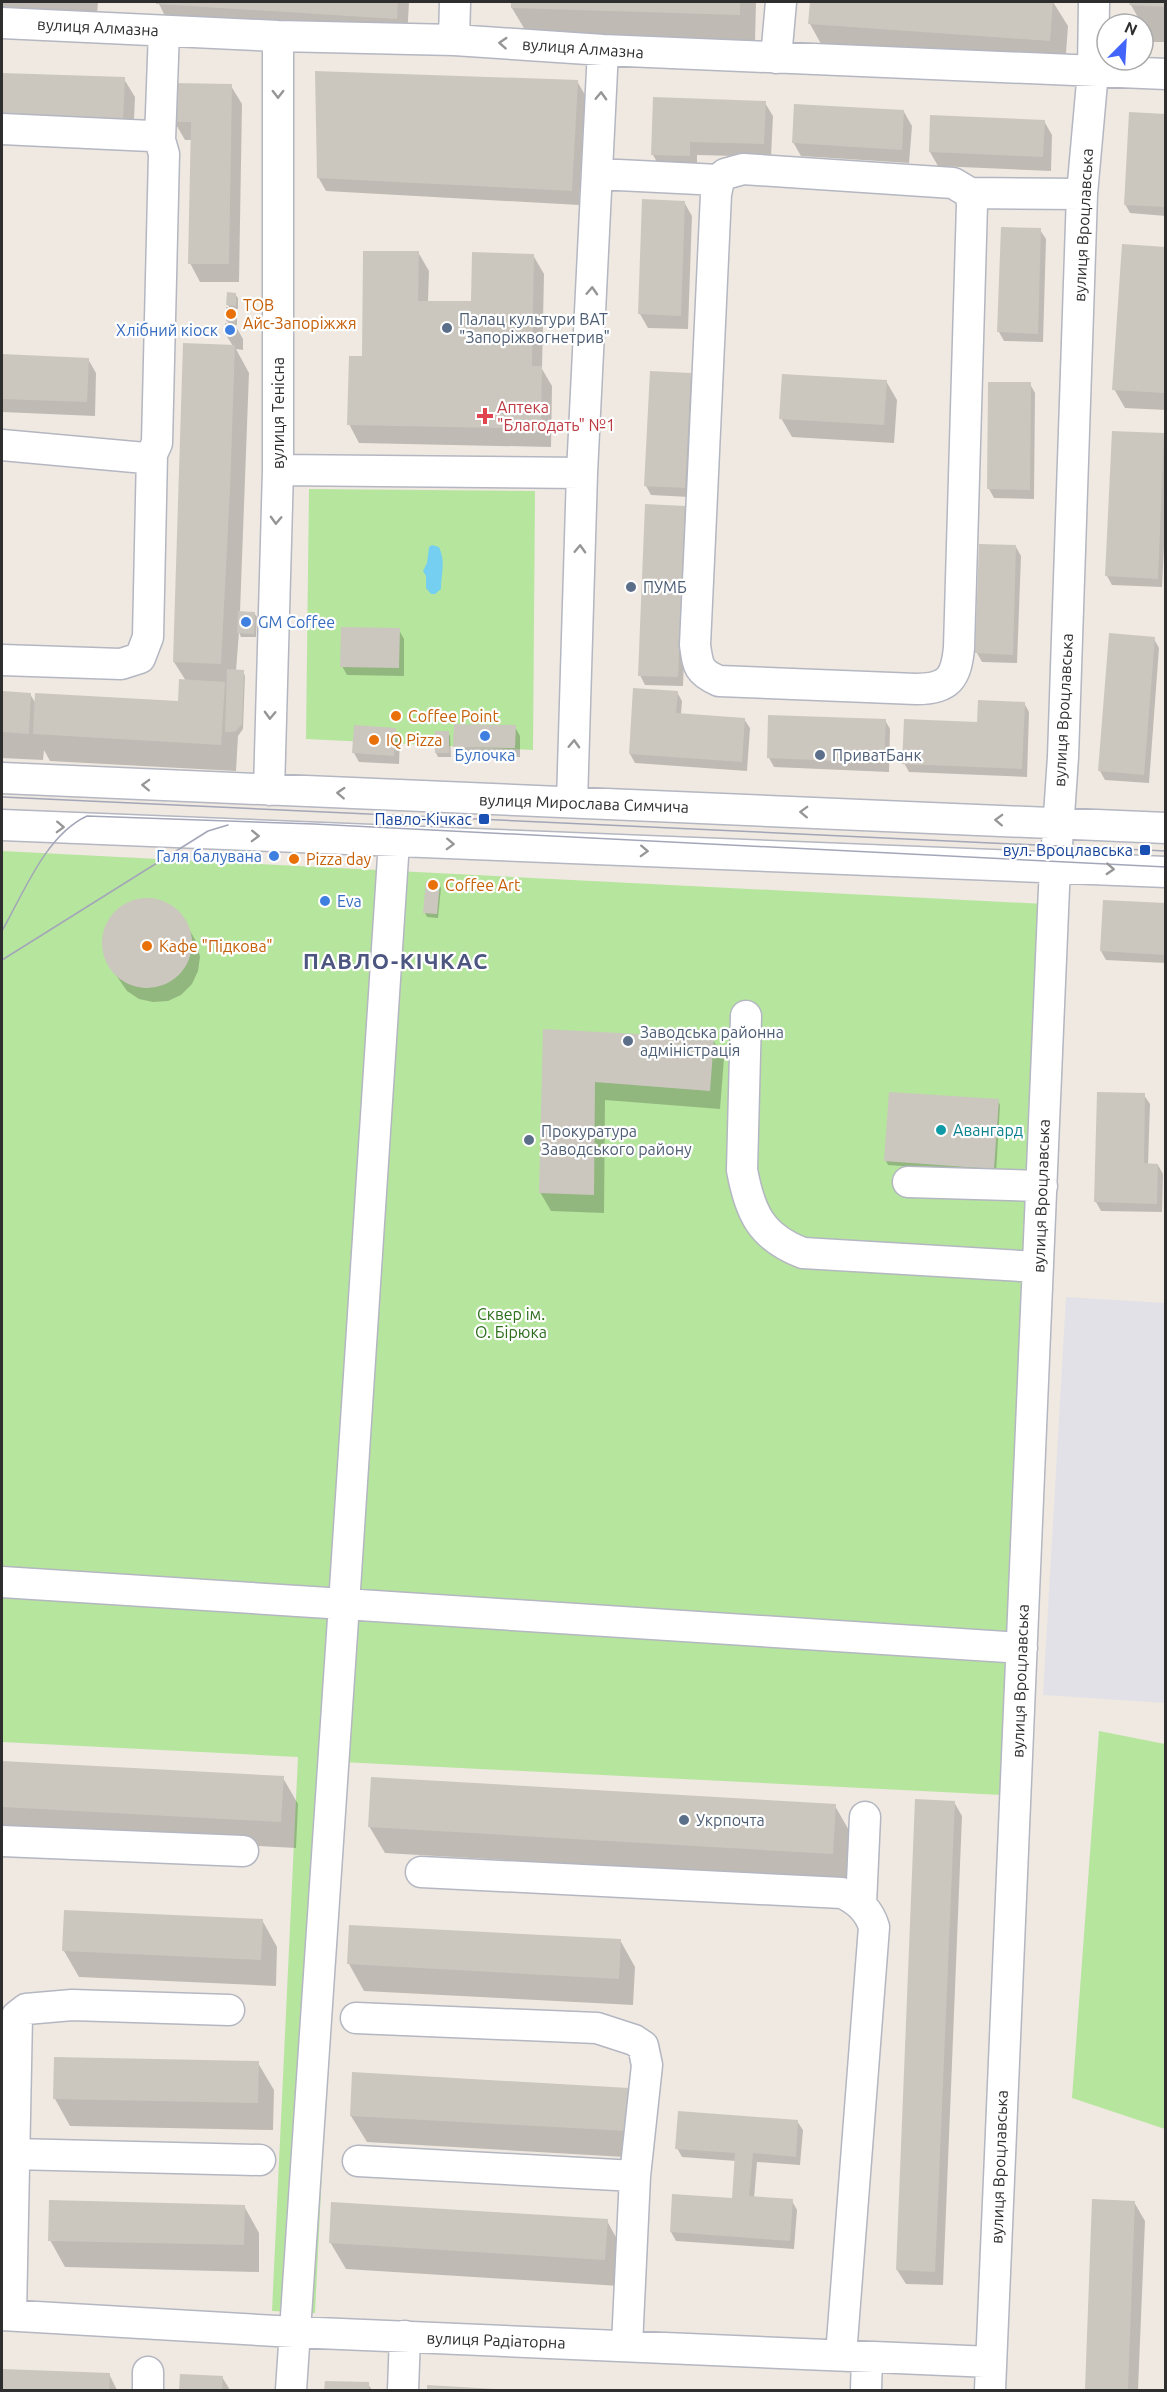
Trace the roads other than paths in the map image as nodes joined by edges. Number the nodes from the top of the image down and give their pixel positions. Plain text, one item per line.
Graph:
1 (455, 2) edge
2 (781, 2) edge
3 (1094, 2) edge
4 (115, 15) edge
5 (2, 23) edge
6 (164, 31) junction
7 (278, 36) junction
8 (454, 40) junction
9 (603, 50) junction
10 (776, 58) junction
11 (1093, 71) junction
12 (1166, 74) edge
13 (2, 129) edge
14 (160, 140) junction
15 (598, 174) junction
16 (719, 180) junction
17 (970, 193) junction
18 (1082, 194) junction
19 (2, 445) edge
20 (152, 454) junction
21 (278, 470) junction
22 (582, 473) junction
23 (2, 660) edge
24 (2, 778) edge
25 (268, 790) junction
26 (572, 802) junction
27 (1057, 822) junction
28 (2, 825) edge
29 (1166, 828) edge
30 (393, 857) dead end
31 (1055, 866) junction
32 (1166, 872) edge
33 (746, 1016) dead end
34 (908, 1182) dead end
35 (1042, 1186) junction
36 (1038, 1267) junction
37 (2, 1582) edge
38 (344, 1604) junction
39 (1022, 1648) junction
40 (865, 1817) dead end
41 (2, 1841) edge
42 (243, 1851) dead end
43 (421, 1872) dead end
44 (861, 1904) junction
45 (229, 2010) dead end
46 (356, 2018) dead end
47 (13, 2154) junction
48 (260, 2160) dead end
49 (358, 2161) dead end
50 (635, 2176) junction
51 (6, 2315) edge
52 (294, 2332) junction
53 (405, 2336) junction
54 (627, 2345) junction
55 (854, 2356) junction
56 (991, 2376) edge
57 (291, 2391) edge
58 (403, 2391) edge
59 (866, 2391) edge

1 - 8 street
2 - 10 street
3 - 11 street, вулиця Вроцлавська
4 - 5 street, вулиця Алмазна
4 - 6 street, вулиця Алмазна
6 - 7 street, вулиця Алмазна
6 - 14 street
7 - 8 street, вулиця Алмазна
7 -> 21 street, вулиця Тенісна
9 -> 8 street, вулиця Алмазна
9 - 10 street, вулиця Алмазна
15 -> 9 street
10 - 11 street, вулиця Алмазна
11 - 12 street, вулиця Алмазна
11 - 18 street, вулиця Вроцлавська
13 - 14 street
14 - 20 street
15 - 16 street
22 -> 15 street
16 - 17 street
16 - 17 street
17 - 18 street
18 - 27 street, вулиця Вроцлавська
19 - 20 street
20 - 23 street
21 - 22 street
21 -> 25 street, вулиця Тенісна
26 -> 22 street
25 -> 24 street, вулиця Мирослава Симчича
26 -> 25 street, вулиця Мирослава Симчича
27 -> 26 street, вулиця Мирослава Симчича
27 - 29 street, вулиця Мирослава Симчича
27 - 31 street, вулиця Вроцлавська
28 -> 31 street
30 - 38 street
31 -> 32 street
31 - 35 street, вулиця Вроцлавська
33 - 36 street
34 - 35 street
35 - 36 street, вулиця Вроцлавська
36 - 39 street, вулиця Вроцлавська
37 - 38 street
38 - 39 street
38 - 52 street
39 - 56 street, вулиця Вроцлавська
40 - 44 street
41 - 42 street
43 - 44 street
44 - 55 street
45 - 47 street
46 - 50 street
47 - 48 street
47 - 51 street
49 - 50 street
50 - 54 street
51 - 52 street, вулиця Радіаторна
52 - 53 street, вулиця Радіаторна
52 - 57 street
53 - 54 street, вулиця Радіаторна
53 - 58 street
54 - 55 street, вулиця Радіаторна
55 - 56 street, вулиця Радіаторна
55 - 59 street

